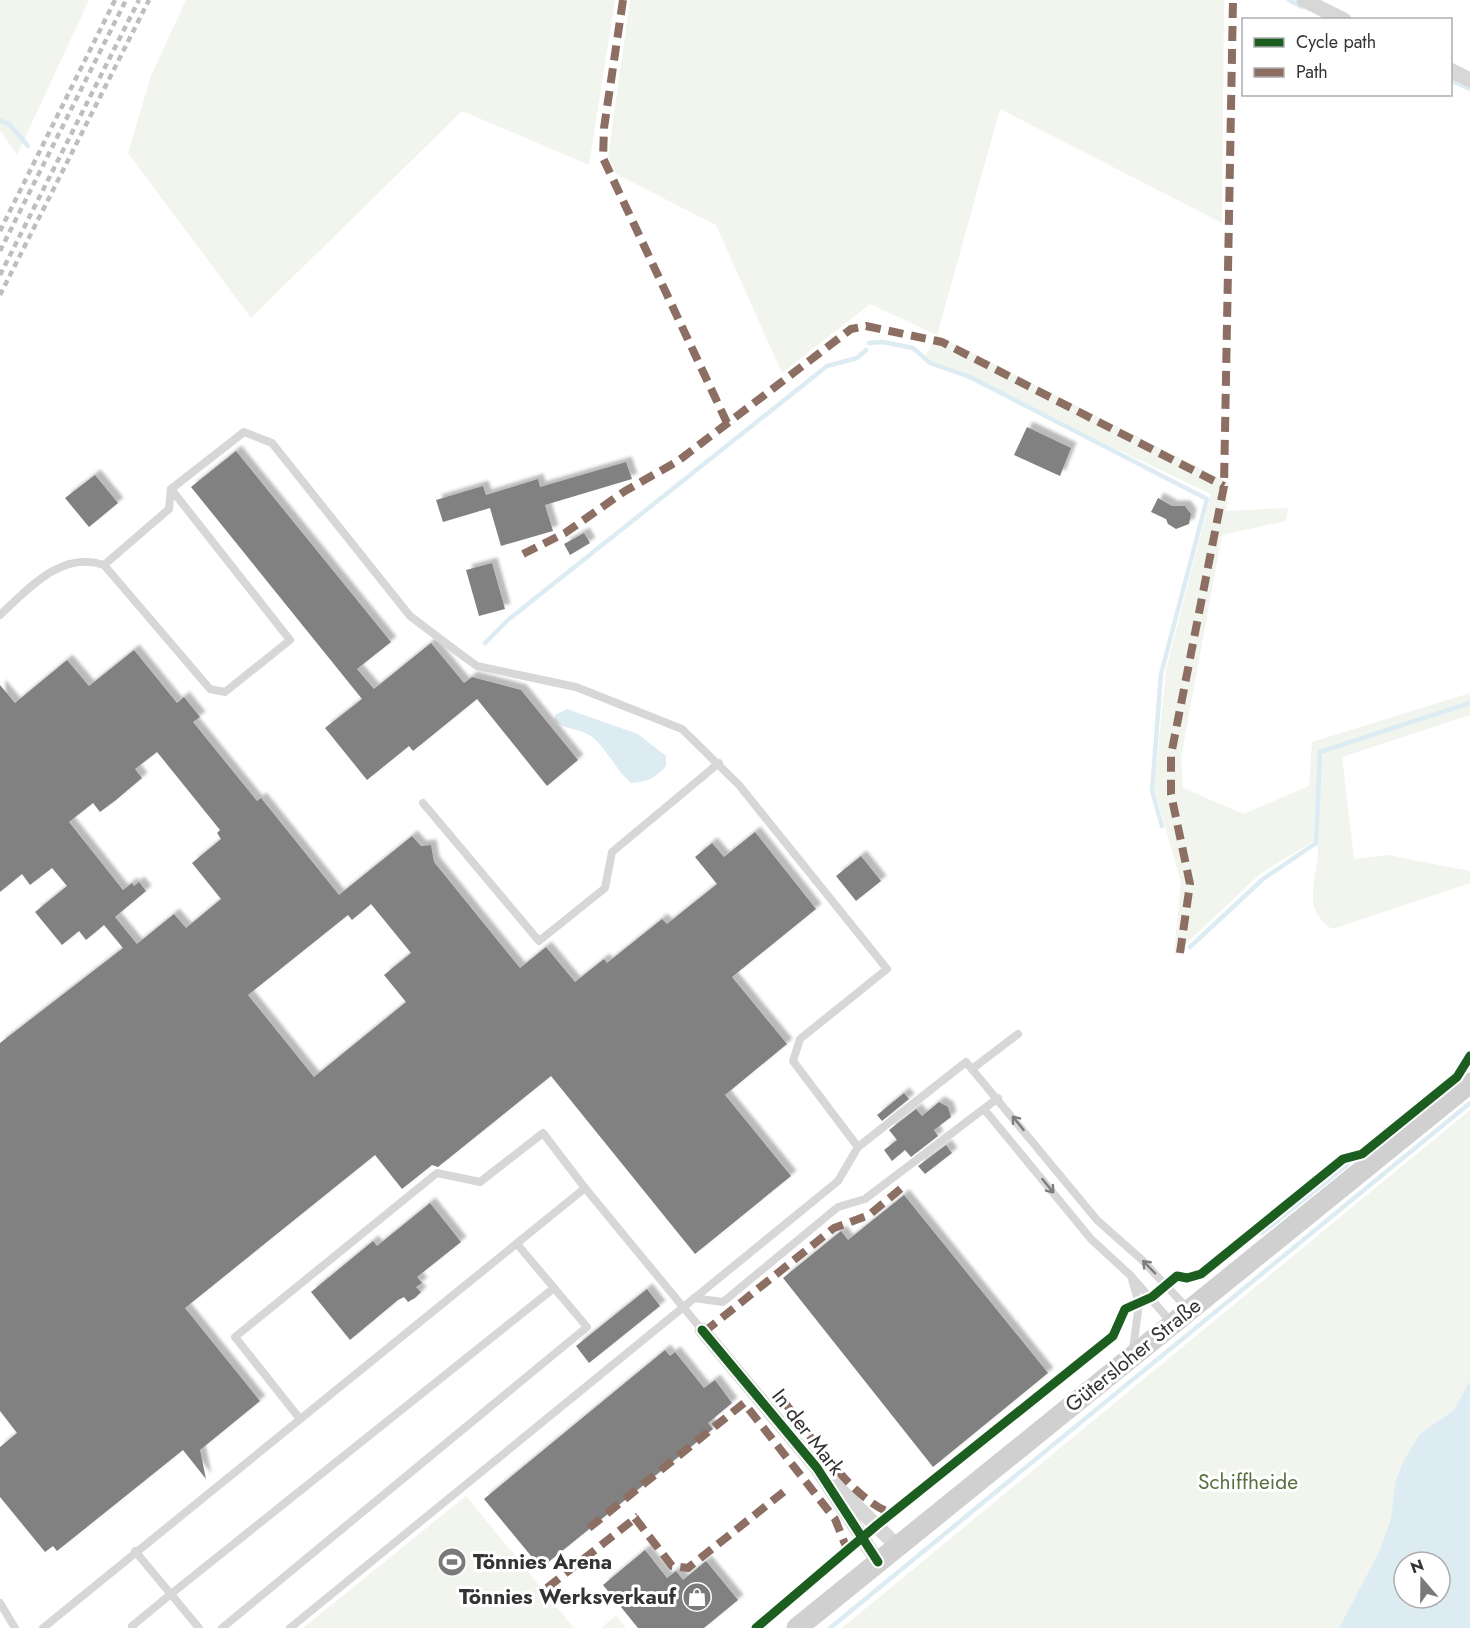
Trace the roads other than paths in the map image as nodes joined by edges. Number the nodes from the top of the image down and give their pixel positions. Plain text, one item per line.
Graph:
1 (1304, 0) edge
2 (1340, 18) edge
3 (1452, 71) edge
4 (1470, 80) edge
5 (171, 489) junction
6 (104, 565) junction
7 (0, 615) edge
8 (719, 763) junction
9 (423, 803) dead end
10 (1018, 1034) dead end
11 (972, 1069) junction
12 (1470, 1083) edge
13 (998, 1098) junction
14 (984, 1109) junction
15 (858, 1147) junction
16 (585, 1188) junction
17 (517, 1244) junction
18 (1130, 1275) junction
19 (554, 1288) junction
20 (694, 1298) junction
21 (681, 1308) junction
22 (1189, 1310) junction
23 (1172, 1323) junction
24 (702, 1330) joint
25 (1132, 1355) junction
26 (300, 1419) junction
27 (817, 1468) junction
28 (897, 1546) junction
29 (135, 1551) junction
30 (878, 1562) junction
31 (171, 1594) junction
32 (0, 1603) edge
33 (129, 1627) edge
34 (15, 1628) edge
35 (43, 1628) edge
36 (199, 1628) edge
37 (222, 1628) edge
38 (290, 1628) edge
39 (797, 1628) edge

1 - 2 street
3 - 4 street
5 - 6 lane
5 - 6 lane
5 - 8 lane
6 - 7 lane
8 - 9 lane
8 - 15 lane
10 - 11 lane
11 - 13 lane
11 - 15 lane
12 - 22 main road, Gütersloher Straße
13 - 14 lane
22 -> 13 lane
14 -> 18 lane
14 - 20 lane
15 - 20 lane
16 - 17 lane
16 - 21 lane
16 - 26 lane
17 - 19 lane
17 - 26 lane
18 - 23 lane
18 - 25 lane
19 - 31 lane
19 - 37 lane
20 - 21 lane
21 - 24 lane
21 - 38 lane
22 - 23 main road, Gütersloher Straße
23 - 25 main road, Gütersloher Straße
24 - 27 street, In der Mark
25 - 28 main road, Gütersloher Straße
26 - 29 lane
27 - 28 street, In der Mark
27 - 30 street, In der Mark
28 - 30 main road, Gütersloher Straße
29 - 31 lane
29 - 35 lane
30 - 39 main road, Gütersloher Straße
31 - 33 lane
31 - 36 lane
32 - 34 lane

